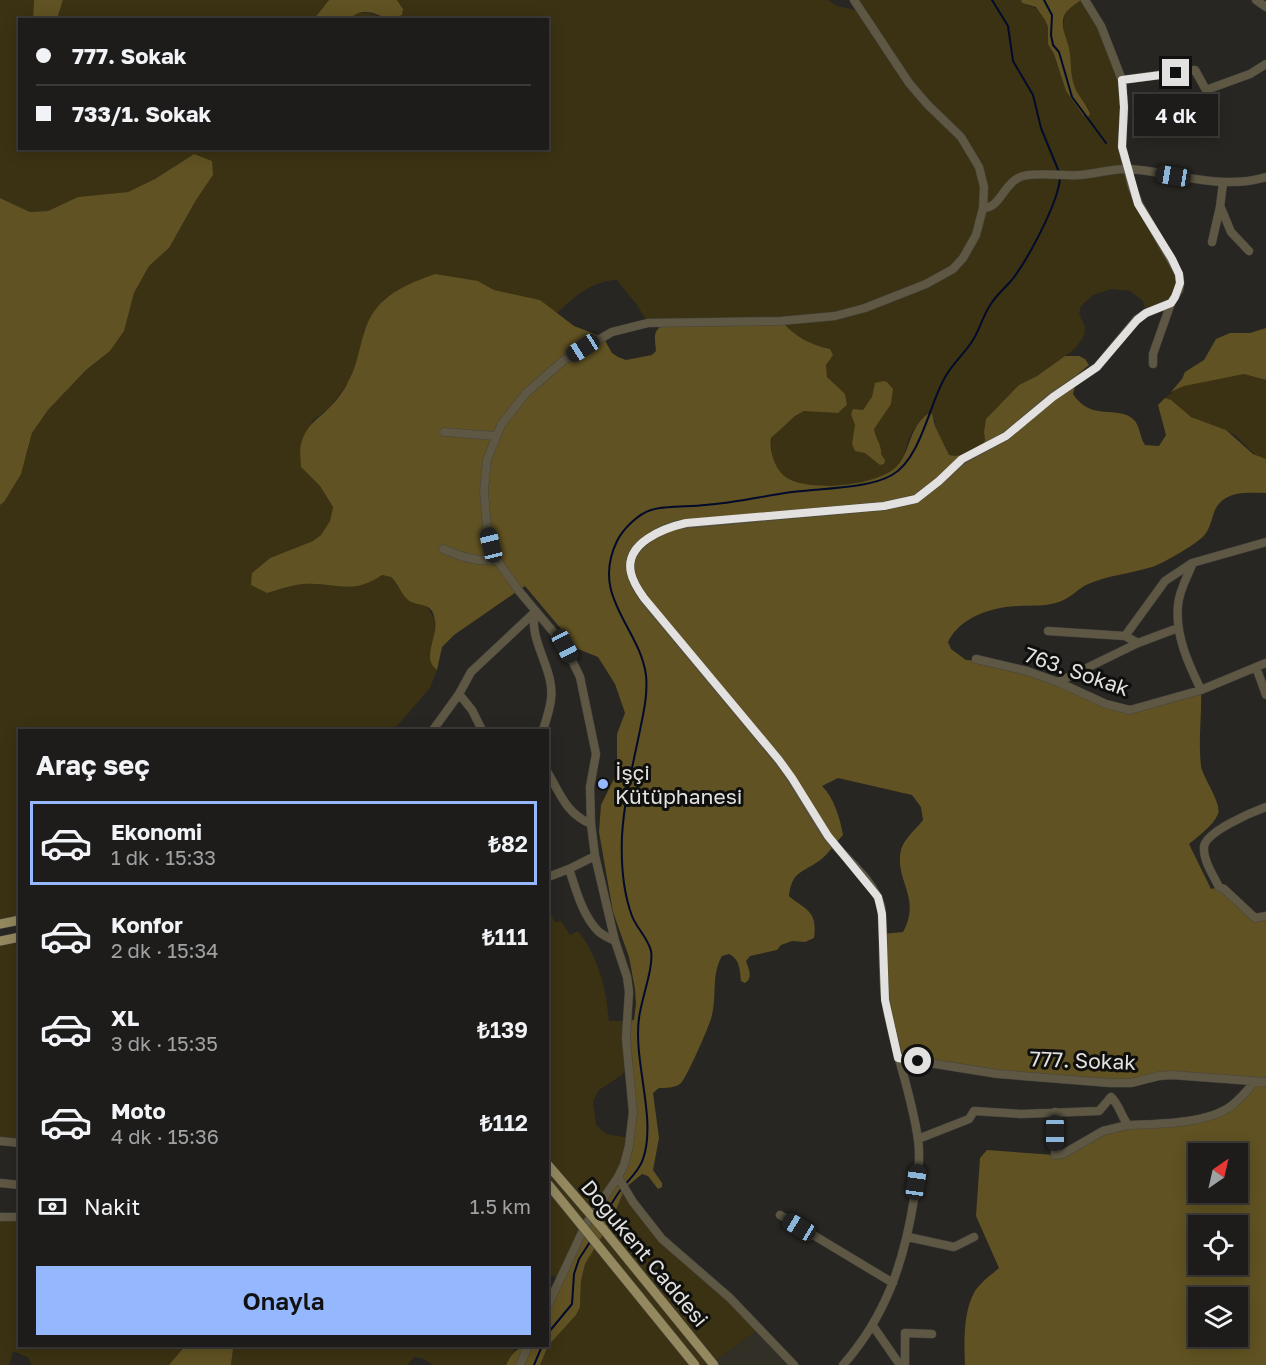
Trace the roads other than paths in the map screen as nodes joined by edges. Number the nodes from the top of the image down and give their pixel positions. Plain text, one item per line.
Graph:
1 (854, 0) edge
2 (1084, 0) edge
3 (1256, 0) edge
4 (1266, 7) edge
5 (1266, 64) edge
6 (1122, 80) junction
7 (1128, 169) junction
8 (1266, 177) edge
9 (1223, 183) junction
10 (1220, 207) junction
11 (983, 208) junction
12 (1212, 242) dead end
13 (1249, 251) dead end
14 (1171, 303) junction
15 (1153, 364) dead end
16 (444, 432) dead end
17 (495, 436) junction
18 (1266, 542) edge
19 (443, 549) dead end
20 (497, 560) junction
21 (1192, 563) junction
22 (536, 611) junction
23 (1178, 628) junction
24 (1048, 631) dead end
25 (1125, 636) junction
26 (1138, 643) junction
27 (976, 659) dead end
28 (1266, 663) edge
29 (1256, 667) junction
30 (1058, 682) junction
31 (1201, 690) junction
32 (459, 694) junction
33 (1266, 695) edge
34 (434, 729) edge
35 (482, 729) edge
36 (543, 729) edge
37 (549, 775) edge
38 (1266, 807) edge
39 (591, 824) junction
40 (595, 855) junction
41 (569, 869) junction
42 (549, 877) edge
43 (1266, 916) edge
44 (18, 920) edge
45 (0, 924) edge
46 (18, 936) edge
47 (0, 941) edge
48 (615, 941) junction
49 (898, 1058) junction
50 (1254, 1082) junction
51 (1266, 1082) edge
52 (1110, 1083) junction
53 (1111, 1097) junction
54 (1054, 1112) junction
55 (1128, 1125) junction
56 (918, 1139) junction
57 (0, 1141) edge
58 (18, 1143) edge
59 (549, 1166) edge
60 (618, 1177) junction
61 (0, 1183) edge
62 (18, 1185) edge
63 (549, 1185) edge
64 (780, 1215) dead end
65 (0, 1217) edge
66 (18, 1217) edge
67 (908, 1237) junction
68 (974, 1237) dead end
69 (893, 1283) junction
70 (549, 1303) edge
71 (873, 1326) junction
72 (932, 1334) dead end
73 (528, 1347) edge
74 (520, 1365) edge
75 (695, 1365) edge
76 (714, 1365) edge
77 (794, 1365) edge
78 (843, 1365) edge
79 (903, 1365) edge

1 - 11 street
2 - 6 street
3 - 4 street
5 - 6 street
6 - 7 street
7 - 9 street
7 - 11 street
7 - 14 street
8 - 9 street
9 - 10 street
10 - 12 street
10 - 13 street
11 - 17 street
14 - 15 street
14 - 49 street
16 - 17 street
17 - 20 street
18 - 21 street
19 - 20 street
20 - 22 street
21 - 23 street
21 - 25 street
22 - 32 street
22 - 36 street
22 - 39 street
23 - 26 street
23 - 31 street
24 - 25 street
25 - 26 street
26 - 30 street
27 - 30 street, 763. Sokak
28 - 29 street, 763. Sokak
29 - 31 street, 763. Sokak
29 - 33 street
30 - 31 street, 763. Sokak
32 - 34 street
32 - 35 street
37 - 39 street
38 - 43 street
39 - 40 street
40 - 41 street
40 - 48 street
41 - 42 street
41 - 48 street
44 - 45 main road
46 - 47 main road
48 - 60 street
49 - 52 street, 777. Sokak
49 - 56 street
50 - 51 street, 777. Sokak
50 - 52 street, 777. Sokak
50 - 55 street
52 - 53 street
53 - 54 street
53 - 55 street
54 - 55 street
54 - 56 street
56 - 67 street
57 - 58 street
59 - 76 main road, Doğukent Caddesi, bridge
60 - 70 street
60 - 77 street
61 - 62 street
63 - 75 main road, Doğukent Caddesi, bridge
64 - 69 street
65 - 66 street
67 - 68 street
67 - 69 street
69 - 71 street
71 - 78 street
71 - 79 street
72 - 79 street
73 - 74 street

